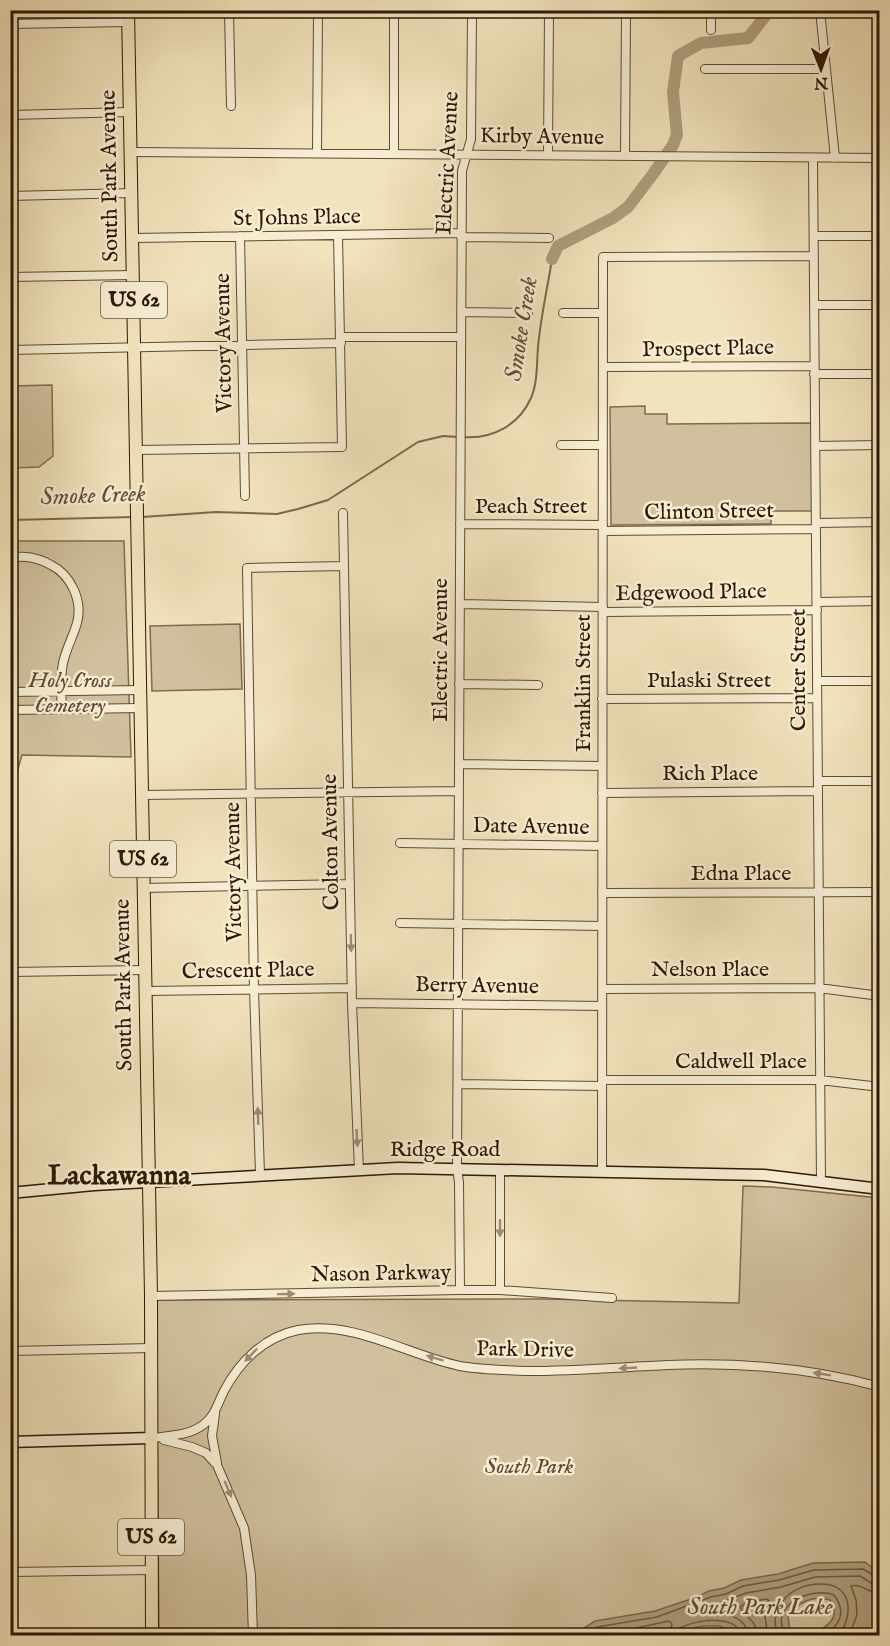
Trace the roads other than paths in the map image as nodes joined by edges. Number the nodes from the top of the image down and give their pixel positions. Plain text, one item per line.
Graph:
1 (711, 10) edge
2 (820, 10) edge
3 (229, 11) edge
4 (472, 11) edge
5 (318, 12) edge
6 (394, 12) edge
7 (549, 12) junction
8 (632, 12) edge
9 (665, 13) dead end
10 (128, 14) edge
11 (10, 24) edge
12 (711, 30) dead end
13 (705, 69) dead end
14 (825, 69) junction
15 (231, 106) dead end
16 (130, 112) junction
17 (10, 115) edge
18 (131, 152) junction
19 (317, 153) junction
20 (394, 153) junction
21 (467, 154) junction
22 (548, 155) junction
23 (626, 156) junction
24 (813, 158) junction
25 (835, 158) junction
26 (879, 158) edge
27 (132, 193) junction
28 (10, 196) edge
29 (338, 235) junction
30 (461, 235) junction
31 (240, 236) junction
32 (814, 236) junction
33 (879, 236) edge
34 (133, 238) junction
35 (549, 238) dead end
36 (814, 256) junction
37 (134, 275) junction
38 (10, 277) edge
39 (814, 305) junction
40 (879, 305) edge
41 (461, 312) junction
42 (528, 313) dead end
43 (563, 313) dead end
44 (603, 313) junction
45 (461, 337) junction
46 (341, 340) junction
47 (242, 344) junction
48 (135, 346) junction
49 (10, 350) edge
50 (603, 367) junction
51 (814, 370) junction
52 (879, 374) edge
53 (561, 445) dead end
54 (603, 445) junction
55 (879, 445) edge
56 (815, 446) junction
57 (244, 449) junction
58 (136, 450) junction
59 (245, 496) dead end
60 (343, 513) dead end
61 (879, 522) edge
62 (460, 524) junction
63 (816, 526) junction
64 (603, 528) junction
65 (10, 558) edge
66 (344, 566) junction
67 (879, 602) edge
68 (460, 604) junction
69 (817, 606) junction
70 (603, 610) junction
71 (817, 681) junction
72 (879, 681) edge
73 (459, 684) junction
74 (538, 685) dead end
75 (139, 690) junction
76 (61, 691) junction
77 (10, 692) edge
78 (817, 698) junction
79 (602, 699) junction
80 (140, 708) junction
81 (62, 709) junction
82 (10, 710) edge
83 (459, 764) junction
84 (602, 765) junction
85 (818, 781) junction
86 (879, 781) edge
87 (459, 791) junction
88 (818, 791) junction
89 (348, 792) junction
90 (602, 792) junction
91 (251, 793) junction
92 (141, 795) junction
93 (400, 843) dead end
94 (459, 843) junction
95 (602, 846) junction
96 (350, 884) junction
97 (252, 886) junction
98 (143, 888) junction
99 (818, 892) junction
100 (879, 892) edge
101 (602, 893) junction
102 (400, 922) dead end
103 (458, 923) junction
104 (602, 926) junction
105 (145, 970) junction
106 (10, 972) edge
107 (352, 988) junction
108 (819, 988) junction
109 (254, 989) junction
110 (602, 989) junction
111 (146, 992) junction
112 (879, 996) edge
113 (352, 1003) junction
114 (458, 1003) junction
115 (602, 1006) junction
116 (820, 1080) junction
117 (458, 1083) junction
118 (602, 1083) junction
119 (879, 1087) edge
120 (457, 1169) junction
121 (359, 1170) junction
122 (500, 1170) junction
123 (602, 1172) junction
124 (260, 1174) junction
125 (148, 1182) junction
126 (821, 1182) junction
127 (879, 1189) edge
128 (10, 1193) edge
129 (459, 1290) junction
130 (500, 1290) junction
131 (151, 1296) junction
132 (612, 1298) dead end
133 (151, 1348) junction
134 (10, 1351) edge
135 (879, 1387) edge
136 (215, 1414) junction
137 (151, 1438) junction
138 (10, 1442) edge
139 (217, 1465) junction
140 (152, 1570) junction
141 (10, 1572) edge
142 (152, 1635) edge
143 (253, 1635) edge

1 - 12 street
2 - 14 street
3 - 5 street
3 - 10 street
3 - 15 street
4 - 6 street
4 - 7 street
4 - 21 street, Electric Avenue
5 - 6 street
5 - 19 street
6 - 20 street
7 - 8 street
7 - 22 street
8 - 9 street
8 - 23 street
10 - 11 street
10 - 16 main road, South Park Avenue / US 62
13 - 14 street
14 - 25 street
16 - 17 street
16 - 18 main road, South Park Avenue / US 62
18 - 19 street, Kirby Avenue
18 - 27 main road, South Park Avenue / US 62
19 - 20 street, Kirby Avenue
20 - 21 street, Kirby Avenue
21 - 22 street, Kirby Avenue
21 - 30 street, Electric Avenue
22 - 23 street, Kirby Avenue
23 - 24 street, Kirby Avenue
24 - 25 street, Kirby Avenue
24 - 32 street, Center Street
25 - 26 street, Kirby Avenue
27 - 28 street
27 - 34 main road, South Park Avenue / US 62
29 - 30 street, St Johns Place
29 - 31 street, St Johns Place
29 - 46 street
30 - 35 street, St Johns Place
30 - 41 street, Electric Avenue
31 - 34 street, St Johns Place
31 - 47 street, Victory Avenue
32 - 33 street
32 - 36 street, Center Street
34 - 37 main road, South Park Avenue / US 62
36 - 39 street, Center Street
36 - 44 street, Franklin Street
37 - 38 street
37 - 48 main road, South Park Avenue / US 62
39 - 40 street
39 - 51 street, Center Street
41 - 42 street
41 - 45 street, Electric Avenue
43 - 44 street
44 - 50 street, Franklin Street
45 - 46 street
45 - 62 street, Electric Avenue
46 - 47 street
46 - 57 street
47 - 48 street
47 - 57 street, Victory Avenue
48 - 49 street
48 - 58 main road, South Park Avenue / US 62
50 - 51 street, Prospect Place
50 - 54 street, Franklin Street
51 - 52 street, Prospect Place
51 - 56 street, Center Street
53 - 54 street
54 - 64 street, Franklin Street
55 - 56 street
56 - 63 street, Center Street
57 - 58 street
57 - 59 street, Victory Avenue
58 - 75 main road, South Park Avenue / US 62
60 - 66 street, Colton Avenue
61 - 63 street, Clinton Street
62 - 64 street, Peach Street
62 - 68 street, Electric Avenue
63 - 64 street, Clinton Street
63 - 69 street, Center Street
64 - 70 street, Franklin Street
65 - 76 street
66 - 89 street, Colton Avenue
66 - 91 street, Victory Avenue
67 - 69 street, Edgewood Place
68 - 70 street, Edgewood Place
68 - 73 street, Electric Avenue
69 - 70 street, Edgewood Place
69 - 71 street, Center Street
70 - 79 street, Franklin Street
71 - 72 street
71 - 78 street, Center Street
73 - 74 street
73 - 83 street, Electric Avenue
75 - 76 street
75 - 80 main road, South Park Avenue / US 62
76 - 77 street
76 - 81 street
78 - 79 street, Pulaski Street
78 - 85 street, Center Street
79 - 84 street, Franklin Street
80 - 81 street
80 - 92 main road, South Park Avenue / US 62
81 - 82 street
83 - 84 street
83 - 87 street, Electric Avenue
84 - 90 street, Franklin Street
85 - 86 street
85 - 88 street, Center Street
87 - 89 street
87 - 94 street, Electric Avenue
88 - 90 street, Rich Place
88 - 99 street, Center Street
89 - 91 street
89 - 96 street, Colton Avenue
90 - 95 street, Franklin Street
91 - 92 street
91 - 97 street, Victory Avenue
92 - 98 main road, South Park Avenue / US 62
93 - 94 street, Date Avenue
94 - 95 street, Date Avenue
94 - 103 street, Electric Avenue
95 - 101 street, Franklin Street
96 - 97 street
96 -> 107 street, Colton Avenue
97 - 98 street
97 - 109 street, Victory Avenue
98 - 105 main road, South Park Avenue / US 62
99 - 100 street, Edna Place
99 - 101 street, Edna Place
99 - 108 street, Center Street
101 - 104 street, Franklin Street
102 - 103 street
103 - 104 street
103 - 114 street, Electric Avenue
104 - 110 street, Franklin Street
105 - 106 street
105 - 111 main road, South Park Avenue / US 62
107 - 109 street, Crescent Place
107 - 113 street, Colton Avenue
108 - 110 street, Nelson Place
108 - 112 street, Nelson Place
108 - 116 street, Center Street
109 - 111 street, Crescent Place
124 -> 109 street, Victory Avenue
110 - 115 street, Franklin Street
111 - 125 main road, South Park Avenue / US 62
113 - 114 street, Berry Avenue
113 -> 121 street, Colton Avenue
114 - 115 street, Berry Avenue
114 - 117 street, Electric Avenue
115 - 118 street, Franklin Street
116 - 118 street, Caldwell Place
116 - 119 street, Caldwell Place
116 - 126 street, Center Street
117 - 118 street, Caldwell Place
117 - 120 street, Electric Avenue
118 - 123 street, Franklin Street
120 - 121 main road, Ridge Road
120 - 122 main road, Ridge Road
120 - 129 street, Electric Avenue
121 - 124 main road, Ridge Road
122 - 123 main road, Ridge Road
122 -> 130 street
123 - 126 main road, Ridge Road
124 - 125 main road, Ridge Road
125 - 128 main road, Ridge Road
125 - 131 main road, South Park Avenue / US 62
126 - 127 main road, Ridge Road
129 - 130 street, Nason Parkway
131 -> 129 street, Nason Parkway
130 - 132 street, Nason Parkway
131 - 133 main road, South Park Avenue / US 62
133 - 134 street
133 - 137 main road, South Park Avenue / US 62
135 -> 136 street, Park Drive
136 - 137 street
136 - 139 street, Park Drive
137 - 138 main road
137 - 139 street
137 - 140 main road, South Park Avenue / US 62
139 -> 143 street, Park Drive
140 - 141 street
140 - 142 main road, South Park Avenue / US 62

